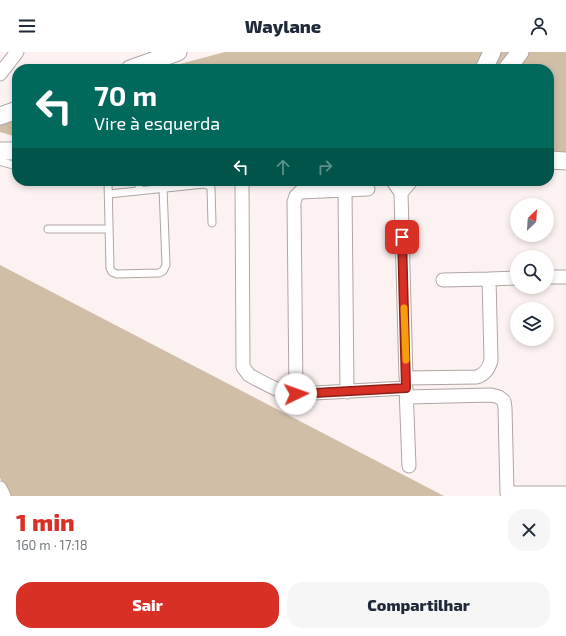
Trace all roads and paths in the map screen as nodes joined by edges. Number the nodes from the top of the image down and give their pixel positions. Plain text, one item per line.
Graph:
1 (17, 52) edge
2 (492, 52) edge
3 (520, 52) edge
4 (174, 53) edge
5 (144, 64) edge
6 (486, 64) edge
7 (511, 64) edge
8 (0, 74) edge
9 (12, 112) edge
10 (0, 116) edge
11 (0, 151) edge
12 (12, 151) edge
13 (0, 160) edge
14 (554, 160) edge
15 (566, 160) edge
16 (12, 165) edge
17 (108, 186) edge
18 (139, 186) edge
19 (184, 186) edge
20 (209, 186) edge
21 (242, 186) edge
22 (396, 186) edge
23 (407, 186) edge
24 (163, 188) junction
25 (368, 189) dead end
26 (345, 190) junction
27 (139, 191) junction
28 (401, 193) junction
29 (109, 194) junction
30 (212, 223) dead end
31 (48, 228) dead end
32 (109, 229) junction
33 (554, 277) edge
34 (566, 277) edge
35 (510, 278) edge
36 (489, 279) junction
37 (443, 280) dead end
38 (406, 388) junction
39 (347, 392) junction
40 (296, 394) junction
41 (409, 466) dead end
42 (0, 488) edge
43 (566, 493) edge
44 (507, 495) edge
45 (4, 496) edge

1 - 8 street
2 - 6 street
3 - 7 street
4 - 5 street
9 - 10 street
11 - 12 street
13 - 16 lane
14 - 15 street
17 - 29 lane
18 - 27 lane
19 - 24 lane
20 - 30 lane
21 - 40 street
22 - 28 street
23 - 28 street
24 - 27 lane
24 - 32 lane
25 - 26 street
26 - 39 street
26 - 40 street
27 - 29 lane
28 - 38 street
29 - 32 lane
31 - 32 lane
33 - 34 street
35 - 36 street
36 - 37 street
36 - 38 street
38 - 39 street
38 - 41 street
38 - 44 street
39 - 40 street
42 - 45 street
43 - 44 street

